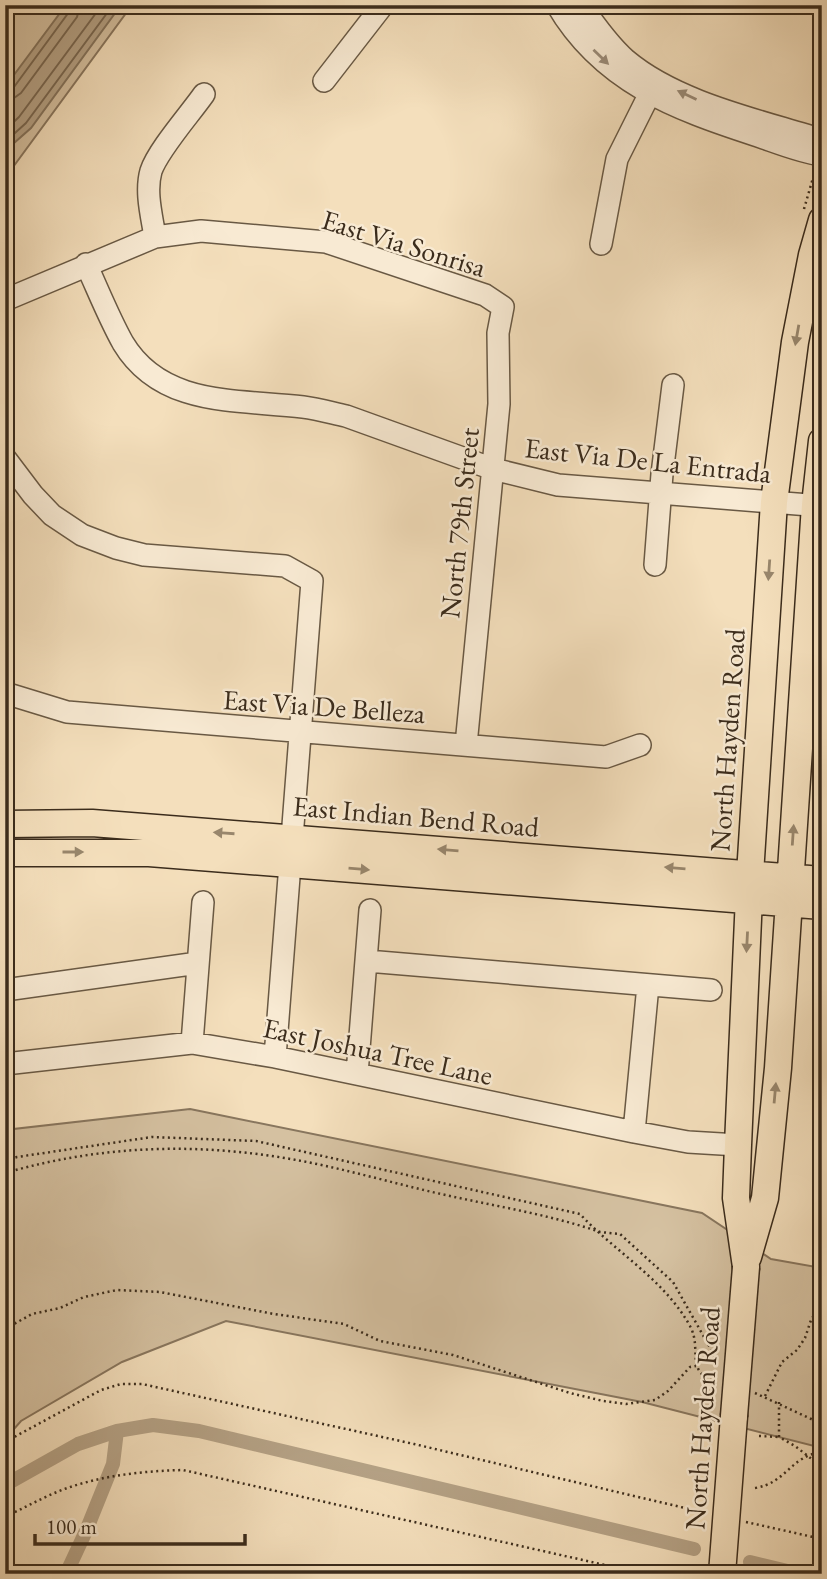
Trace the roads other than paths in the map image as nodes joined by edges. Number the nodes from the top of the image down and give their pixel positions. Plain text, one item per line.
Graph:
1 (383, 5) edge
2 (557, 5) edge
3 (581, 5) edge
4 (324, 82) dead end
5 (652, 88) junction
6 (204, 94) dead end
7 (822, 140) edge
8 (822, 155) edge
9 (822, 220) edge
10 (155, 237) junction
11 (601, 244) dead end
12 (86, 264) junction
13 (5, 300) edge
14 (503, 307) joint
15 (673, 385) dead end
16 (822, 441) edge
17 (5, 458) edge
18 (493, 469) junction
19 (660, 494) junction
20 (774, 502) junction
21 (819, 505) edge
22 (655, 565) dead end
23 (5, 693) edge
24 (300, 733) junction
25 (466, 744) junction
26 (640, 746) dead end
27 (5, 824) edge
28 (292, 850) junction
29 (5, 853) edge
30 (750, 874) junction
31 (822, 880) edge
32 (791, 890) junction
33 (749, 901) junction
34 (203, 902) dead end
35 (822, 906) edge
36 (370, 911) dead end
37 (366, 961) junction
38 (198, 963) junction
39 (648, 985) junction
40 (5, 990) edge
41 (711, 990) dead end
42 (192, 1044) junction
43 (275, 1057) junction
44 (5, 1064) edge
45 (357, 1074) junction
46 (635, 1132) junction
47 (738, 1145) junction
48 (746, 1267) junction
49 (722, 1574) edge

1 - 4 street
2 -> 5 street
3 - 5 street
7 -> 5 street
5 - 8 street
5 - 11 street
6 - 10 street
9 -> 20 main road, North Hayden Road
10 - 12 street, East Via Sonrisa
10 - 14 street, East Via Sonrisa
12 - 13 street, East Via Sonrisa
12 - 18 street, East Via De La Entrada
14 - 18 street, North 79th Street
15 - 19 street
16 - 21 main road, North Hayden Road
17 - 24 street
18 - 19 street, East Via De La Entrada
18 - 25 street, North 79th Street
19 - 20 street, East Via De La Entrada
19 - 22 street
20 - 21 street, East Via De La Entrada
20 -> 30 main road, North Hayden Road
32 -> 21 main road, North Hayden Road
23 - 24 street, East Via De Belleza
24 - 25 street, East Via De Belleza
24 - 28 street
25 - 26 street, East Via De Belleza
28 -> 27 main road, East Indian Bend Road
29 -> 28 main road, East Indian Bend Road
30 -> 28 main road, East Indian Bend Road
28 -> 33 main road, East Indian Bend Road
28 - 43 street
30 - 32 main road, East Indian Bend Road
30 - 33 main road, North Hayden Road
31 - 32 main road, East Indian Bend Road
32 - 33 main road, East Indian Bend Road
32 - 35 main road, East Indian Bend Road
48 -> 32 main road, North Hayden Road
33 -> 47 main road, North Hayden Road
34 - 38 street
36 - 37 street
37 - 39 street
37 - 45 street
38 - 40 street
38 - 42 street
39 - 41 street
39 - 46 street
42 - 43 street, East Joshua Tree Lane
42 - 44 street, East Joshua Tree Lane
43 - 45 street, East Joshua Tree Lane
45 - 46 street, East Joshua Tree Lane
46 - 47 street, East Joshua Tree Lane
47 - 48 main road, North Hayden Road
48 - 49 main road, North Hayden Road, bridge

